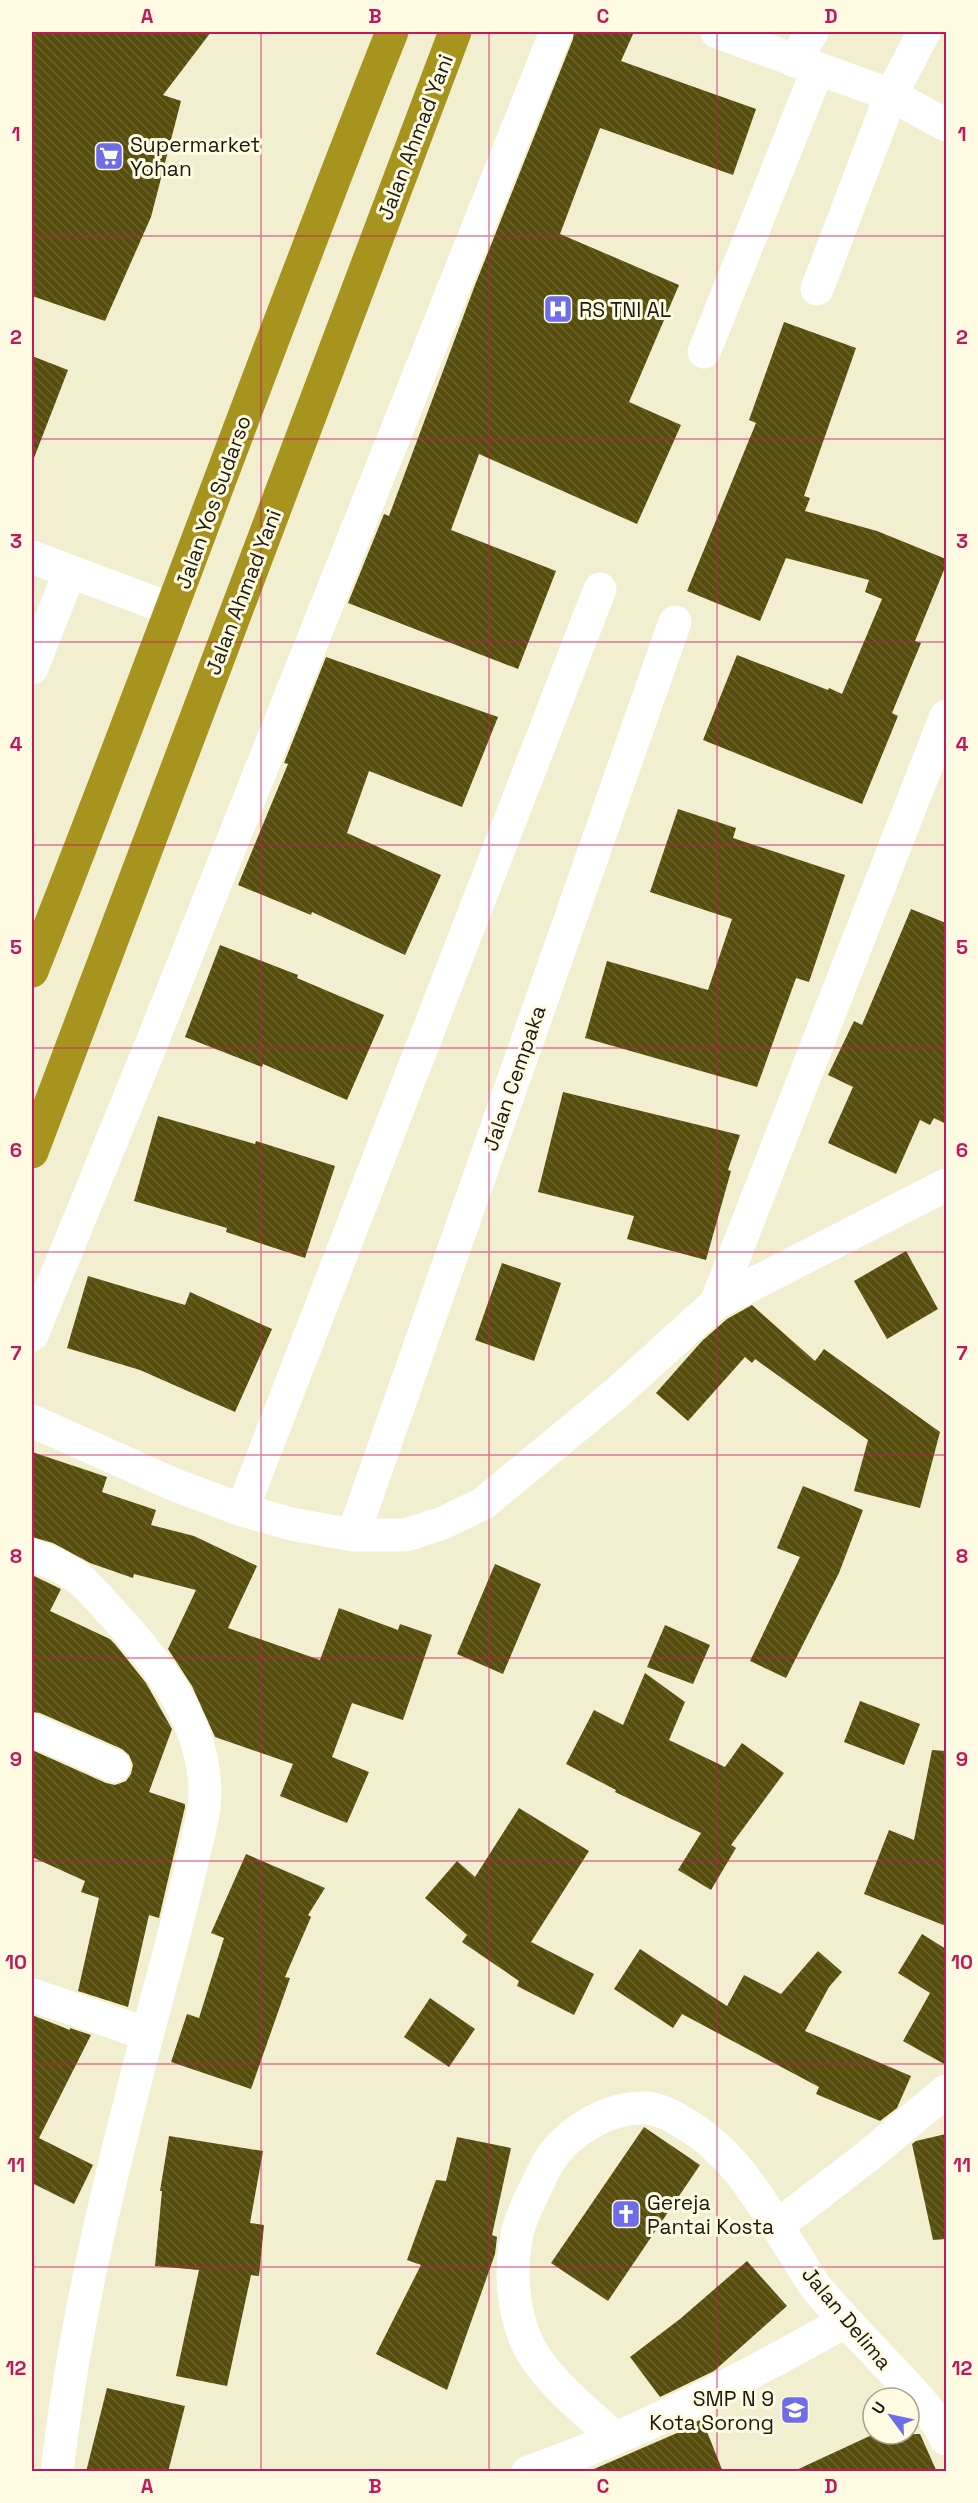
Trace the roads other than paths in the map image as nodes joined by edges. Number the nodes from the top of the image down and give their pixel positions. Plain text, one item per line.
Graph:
1 (392, 32) edge
2 (455, 32) edge
3 (556, 32) edge
4 (717, 32) edge
5 (812, 32) edge
6 (924, 32) edge
7 (806, 65) junction
8 (891, 95) junction
9 (946, 125) edge
10 (817, 289) dead end
11 (704, 352) dead end
12 (32, 557) edge
13 (70, 571) junction
14 (600, 589) dead end
15 (173, 610) junction
16 (675, 622) dead end
17 (32, 668) edge
18 (946, 716) edge
19 (32, 971) edge
20 (32, 1152) edge
21 (946, 1185) edge
22 (717, 1303) junction
23 (32, 1335) edge
24 (32, 1421) edge
25 (242, 1510) junction
26 (353, 1535) junction
27 (32, 1555) edge
28 (32, 1730) edge
29 (114, 1766) dead end
30 (32, 1995) edge
31 (147, 2034) junction
32 (946, 2091) edge
33 (777, 2226) junction
34 (846, 2321) junction
35 (615, 2438) junction
36 (946, 2439) edge
37 (57, 2472) edge
38 (528, 2472) edge

1 - 15 highway, Jalan Yos Sudarso
2 - 20 highway, Jalan Ahmad Yani
3 - 23 street
4 - 7 street
5 - 7 street
6 - 8 street
7 - 8 street
7 - 11 street
8 - 9 street
8 - 10 street
12 - 13 street
13 - 15 street
13 - 17 street
14 - 25 street
15 - 19 highway, Jalan Yos Sudarso
16 - 26 street, Jalan Cempaka
18 - 22 street
21 - 22 street
22 - 26 street
24 - 25 street
25 - 26 street
27 - 31 street
28 - 29 street
30 - 31 street
31 - 37 street
32 - 33 street
33 - 34 street, Jalan Delima
33 - 35 street, Jalan Delima
34 - 35 street
34 - 36 street, Jalan Delima
35 - 38 street

